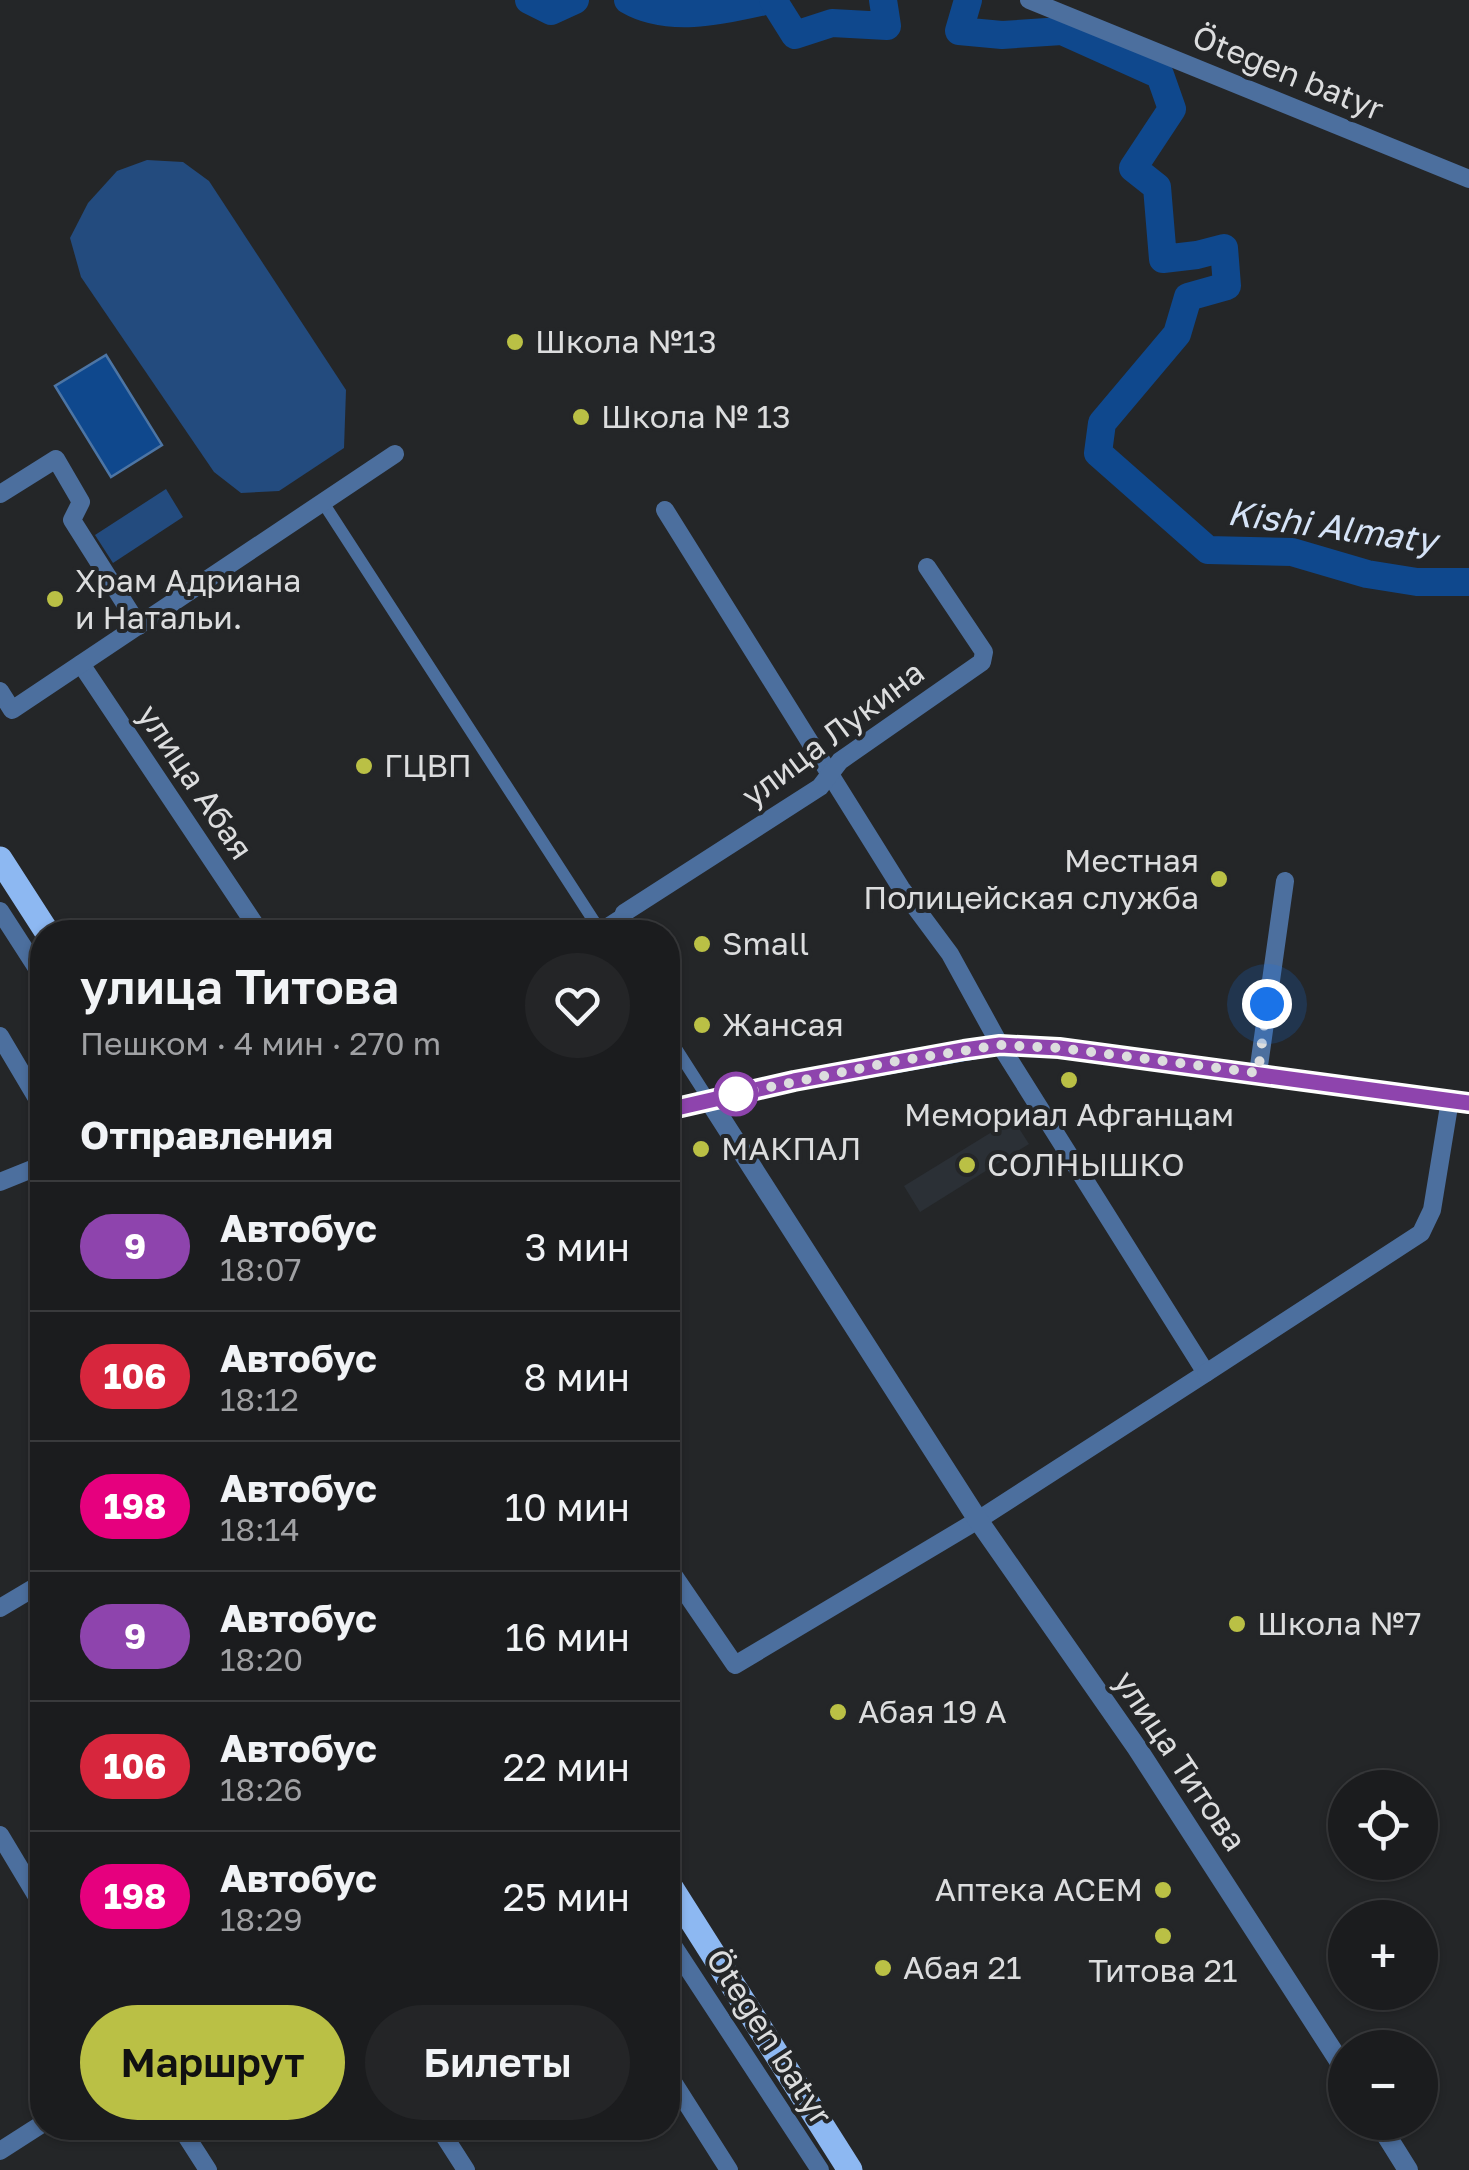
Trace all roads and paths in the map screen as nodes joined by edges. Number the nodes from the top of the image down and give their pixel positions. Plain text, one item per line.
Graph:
1 (1029, 0) edge
2 (1469, 180) edge
3 (395, 454) dead end
4 (0, 494) edge
5 (322, 501) junction
6 (665, 510) dead end
7 (926, 568) dead end
8 (139, 626) junction
9 (81, 664) junction
10 (0, 690) edge
11 (6, 713) edge
12 (830, 774) junction
13 (0, 859) edge
14 (1284, 881) dead end
15 (0, 911) edge
16 (624, 913) joint
17 (39, 920) edge
18 (252, 920) edge
19 (593, 920) edge
20 (615, 920) edge
21 (30, 957) edge
22 (0, 1036) edge
23 (1000, 1045) junction
24 (680, 1055) edge
25 (1258, 1073) junction
26 (30, 1087) edge
27 (709, 1100) junction
28 (1459, 1102) edge
29 (680, 1107) edge
30 (30, 1170) edge
31 (0, 1182) edge
32 (1206, 1373) junction
33 (978, 1520) junction
34 (680, 1585) edge
35 (30, 1590) edge
36 (0, 1608) edge
37 (0, 1836) edge
38 (30, 1885) edge
39 (680, 1902) edge
40 (680, 1956) edge
41 (1328, 2044) edge
42 (680, 2093) edge
43 (30, 2132) edge
44 (189, 2140) edge
45 (447, 2140) edge
46 (1389, 2140) edge
47 (0, 2151) edge
48 (208, 2170) edge
49 (466, 2170) edge
50 (729, 2170) edge
51 (820, 2170) edge
52 (850, 2170) edge
53 (1408, 2170) edge

1 - 2 street, Ötegen batyr
3 - 5 street
4 - 8 street
5 - 8 street
5 - 19 street
6 - 12 street
7 - 12 street, улица Лукина
8 - 9 street
9 - 11 street
9 - 18 street, улица Абая
10 - 11 street
12 - 16 street, улица Лукина
12 - 23 street
13 - 17 main road
14 - 25 street
15 - 21 street
16 - 20 street
22 - 26 street
23 - 25 main road
23 - 27 main road
23 - 32 street
24 - 27 street, улица Титова
25 - 28 main road
27 - 29 main road
27 - 33 street, улица Титова
28 - 32 street
30 - 31 street
32 - 33 street
33 - 34 street
33 - 41 street, улица Титова
35 - 36 street
37 - 38 street
39 - 52 main road
40 - 51 street, Ötegen batyr
42 - 50 street
43 - 47 street
44 - 48 street
45 - 49 street
46 - 53 street

